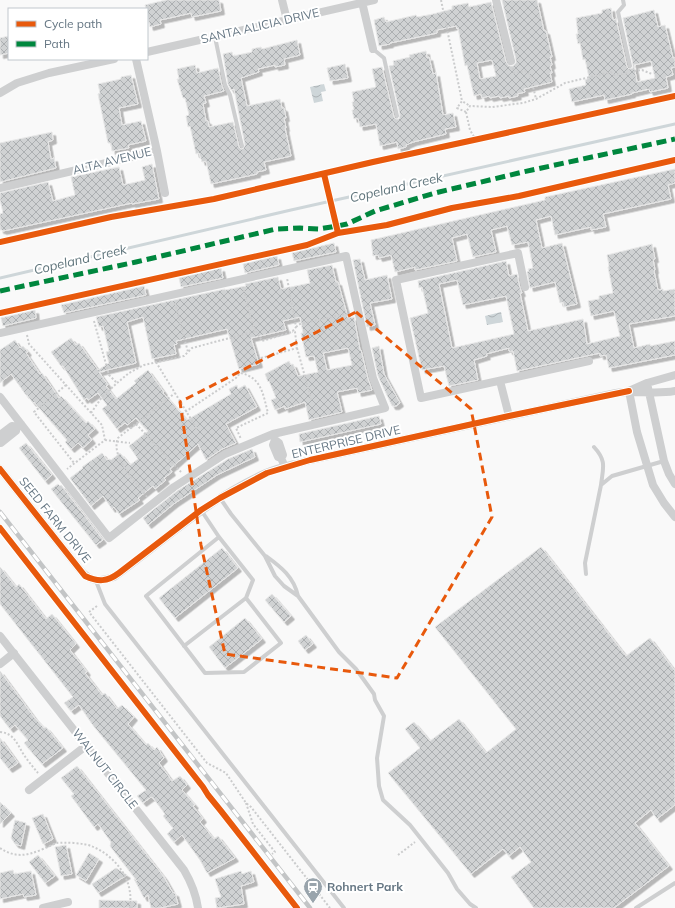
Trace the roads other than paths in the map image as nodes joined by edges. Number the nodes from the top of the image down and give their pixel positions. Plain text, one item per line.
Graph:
1 (282, 0) edge
2 (374, 0) edge
3 (496, 0) edge
4 (623, 0) edge
5 (362, 2) junction
6 (287, 20) junction
7 (215, 36) junction
8 (373, 49) joint
9 (148, 52) edge
10 (109, 60) edge
11 (136, 60) edge
12 (511, 61) road end
13 (630, 66) dead end
14 (0, 93) edge
15 (398, 116) dead end
16 (242, 146) dead end
17 (157, 151) junction
18 (0, 188) edge
19 (165, 193) dead end
20 (525, 287) dead end
21 (0, 333) edge
22 (589, 361) dead end
23 (675, 375) edge
24 (500, 381) junction
25 (647, 383) junction
26 (629, 391) junction
27 (675, 391) edge
28 (649, 394) junction
29 (0, 397) edge
30 (509, 416) junction
31 (19, 426) junction
32 (0, 435) edge
33 (274, 437) junction
34 (0, 443) edge
35 (594, 448) dead end
36 (664, 461) junction
37 (647, 466) junction
38 (285, 467) junction
39 (0, 469) edge
40 (675, 484) edge
41 (600, 486) junction
42 (220, 498) junction
43 (201, 510) junction
44 (675, 517) edge
45 (219, 537) junction
46 (266, 556) junction
47 (586, 574) dead end
48 (96, 581) junction
49 (298, 596) junction
50 (246, 598) junction
51 (0, 636) edge
52 (184, 646) junction
53 (14, 653) junction
54 (0, 664) edge
55 (87, 745) junction
56 (29, 790) dead end
57 (675, 883) edge
58 (68, 902) dead end
59 (43, 908) edge
60 (198, 908) edge
61 (344, 908) edge
62 (476, 908) edge
63 (636, 908) edge

1 - 6 street
2 - 5 street, SANTA ALICIA DRIVE
3 - 12 street
4 - 13 lane
5 - 6 street, SANTA ALICIA DRIVE
5 - 8 street
6 - 7 street, SANTA ALICIA DRIVE
7 - 9 street, SANTA ALICIA DRIVE
7 - 16 lane
8 - 15 lane
10 - 14 street
11 - 17 street, ALTA AVENUE
17 - 18 street, ALTA AVENUE
17 - 19 street
20 - 24 street
21 - 33 street
22 - 24 street
23 - 25 street, ENTERPRISE DRIVE
24 - 30 street
25 - 26 street, ENTERPRISE DRIVE
25 - 28 street
26 - 28 street, ENTERPRISE DRIVE
26 - 30 street, ENTERPRISE DRIVE
26 - 37 street
27 - 28 street, ENTERPRISE DRIVE
28 - 36 street
29 - 31 street
30 - 38 street, ENTERPRISE DRIVE
31 - 32 street
31 - 33 street
31 - 34 street
33 - 38 street
35 - 41 lane
36 - 37 lane
36 - 40 street
37 - 41 lane
37 - 44 street
38 - 42 street, ENTERPRISE DRIVE
39 - 48 street, SEED FARM DRIVE
41 - 47 lane
42 - 43 street, ENTERPRISE DRIVE
42 - 46 lane
43 - 45 lane
43 - 48 street, ENTERPRISE DRIVE
45 - 50 lane
45 - 52 lane
46 - 49 lane
46 - 49 lane
48 - 61 lane
49 - 62 lane
50 - 52 lane
50 - 52 lane
51 - 53 street, WALNUT CIRCLE
53 - 54 street
53 - 55 street, WALNUT CIRCLE
55 - 56 street
55 - 60 street, WALNUT CIRCLE
57 - 63 lane
58 - 59 street

